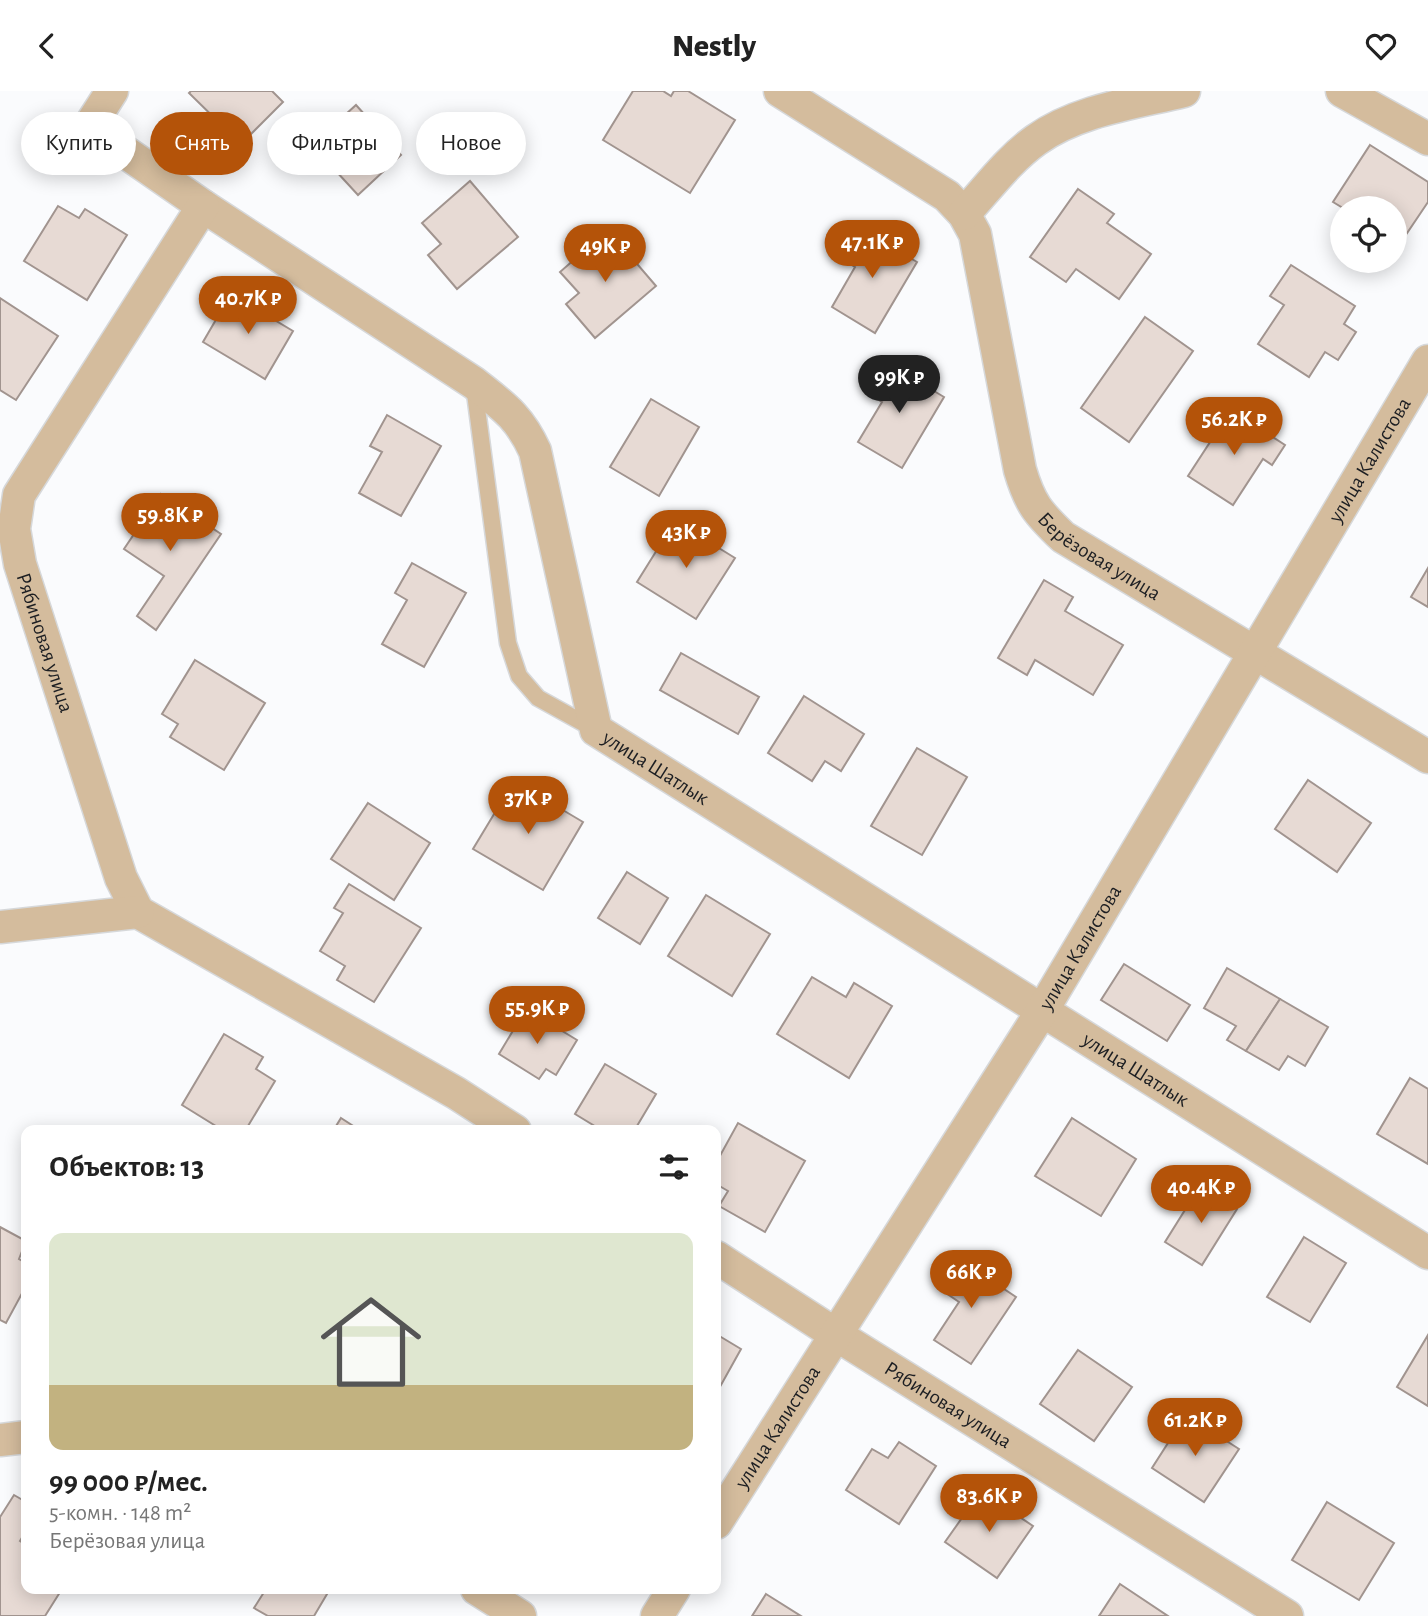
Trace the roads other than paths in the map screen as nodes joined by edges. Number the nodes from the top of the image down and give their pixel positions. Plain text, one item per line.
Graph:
1 (112, 91) edge
2 (779, 91) edge
3 (1184, 91) edge
4 (1342, 91) edge
5 (1428, 139) edge
6 (203, 206) junction
7 (964, 214) junction
8 (1428, 361) edge
9 (474, 383) junction
10 (1255, 653) junction
11 (596, 730) junction
12 (1428, 757) edge
13 (138, 912) junction
14 (0, 927) edge
15 (1042, 1011) junction
16 (506, 1125) edge
17 (1428, 1253) edge
18 (721, 1260) edge
19 (835, 1334) junction
20 (21, 1438) edge
21 (0, 1440) edge
22 (721, 1515) edge
23 (485, 1594) edge
24 (671, 1594) edge
25 (520, 1616) edge
26 (657, 1616) edge
27 (1287, 1616) edge

1 - 6 street, улица Шатлык
2 - 7 street, Берёзовая улица
3 - 7 street
4 - 5 street
6 - 9 street, улица Шатлык
6 - 13 street, Рябиновая улица
7 - 10 street, Берёзовая улица
8 - 10 street, улица Калистова
9 - 11 street, улица Шатлык
9 - 11 lane
10 - 12 street, Берёзовая улица
10 - 15 street, улица Калистова
11 - 15 street, улица Шатлык
13 - 14 street
13 - 16 street
15 - 17 street, улица Шатлык
15 - 19 street, улица Калистова
18 - 19 street, Рябиновая улица
19 - 22 street, улица Калистова
19 - 27 street, Рябиновая улица
20 - 21 street
23 - 25 street
24 - 26 street

